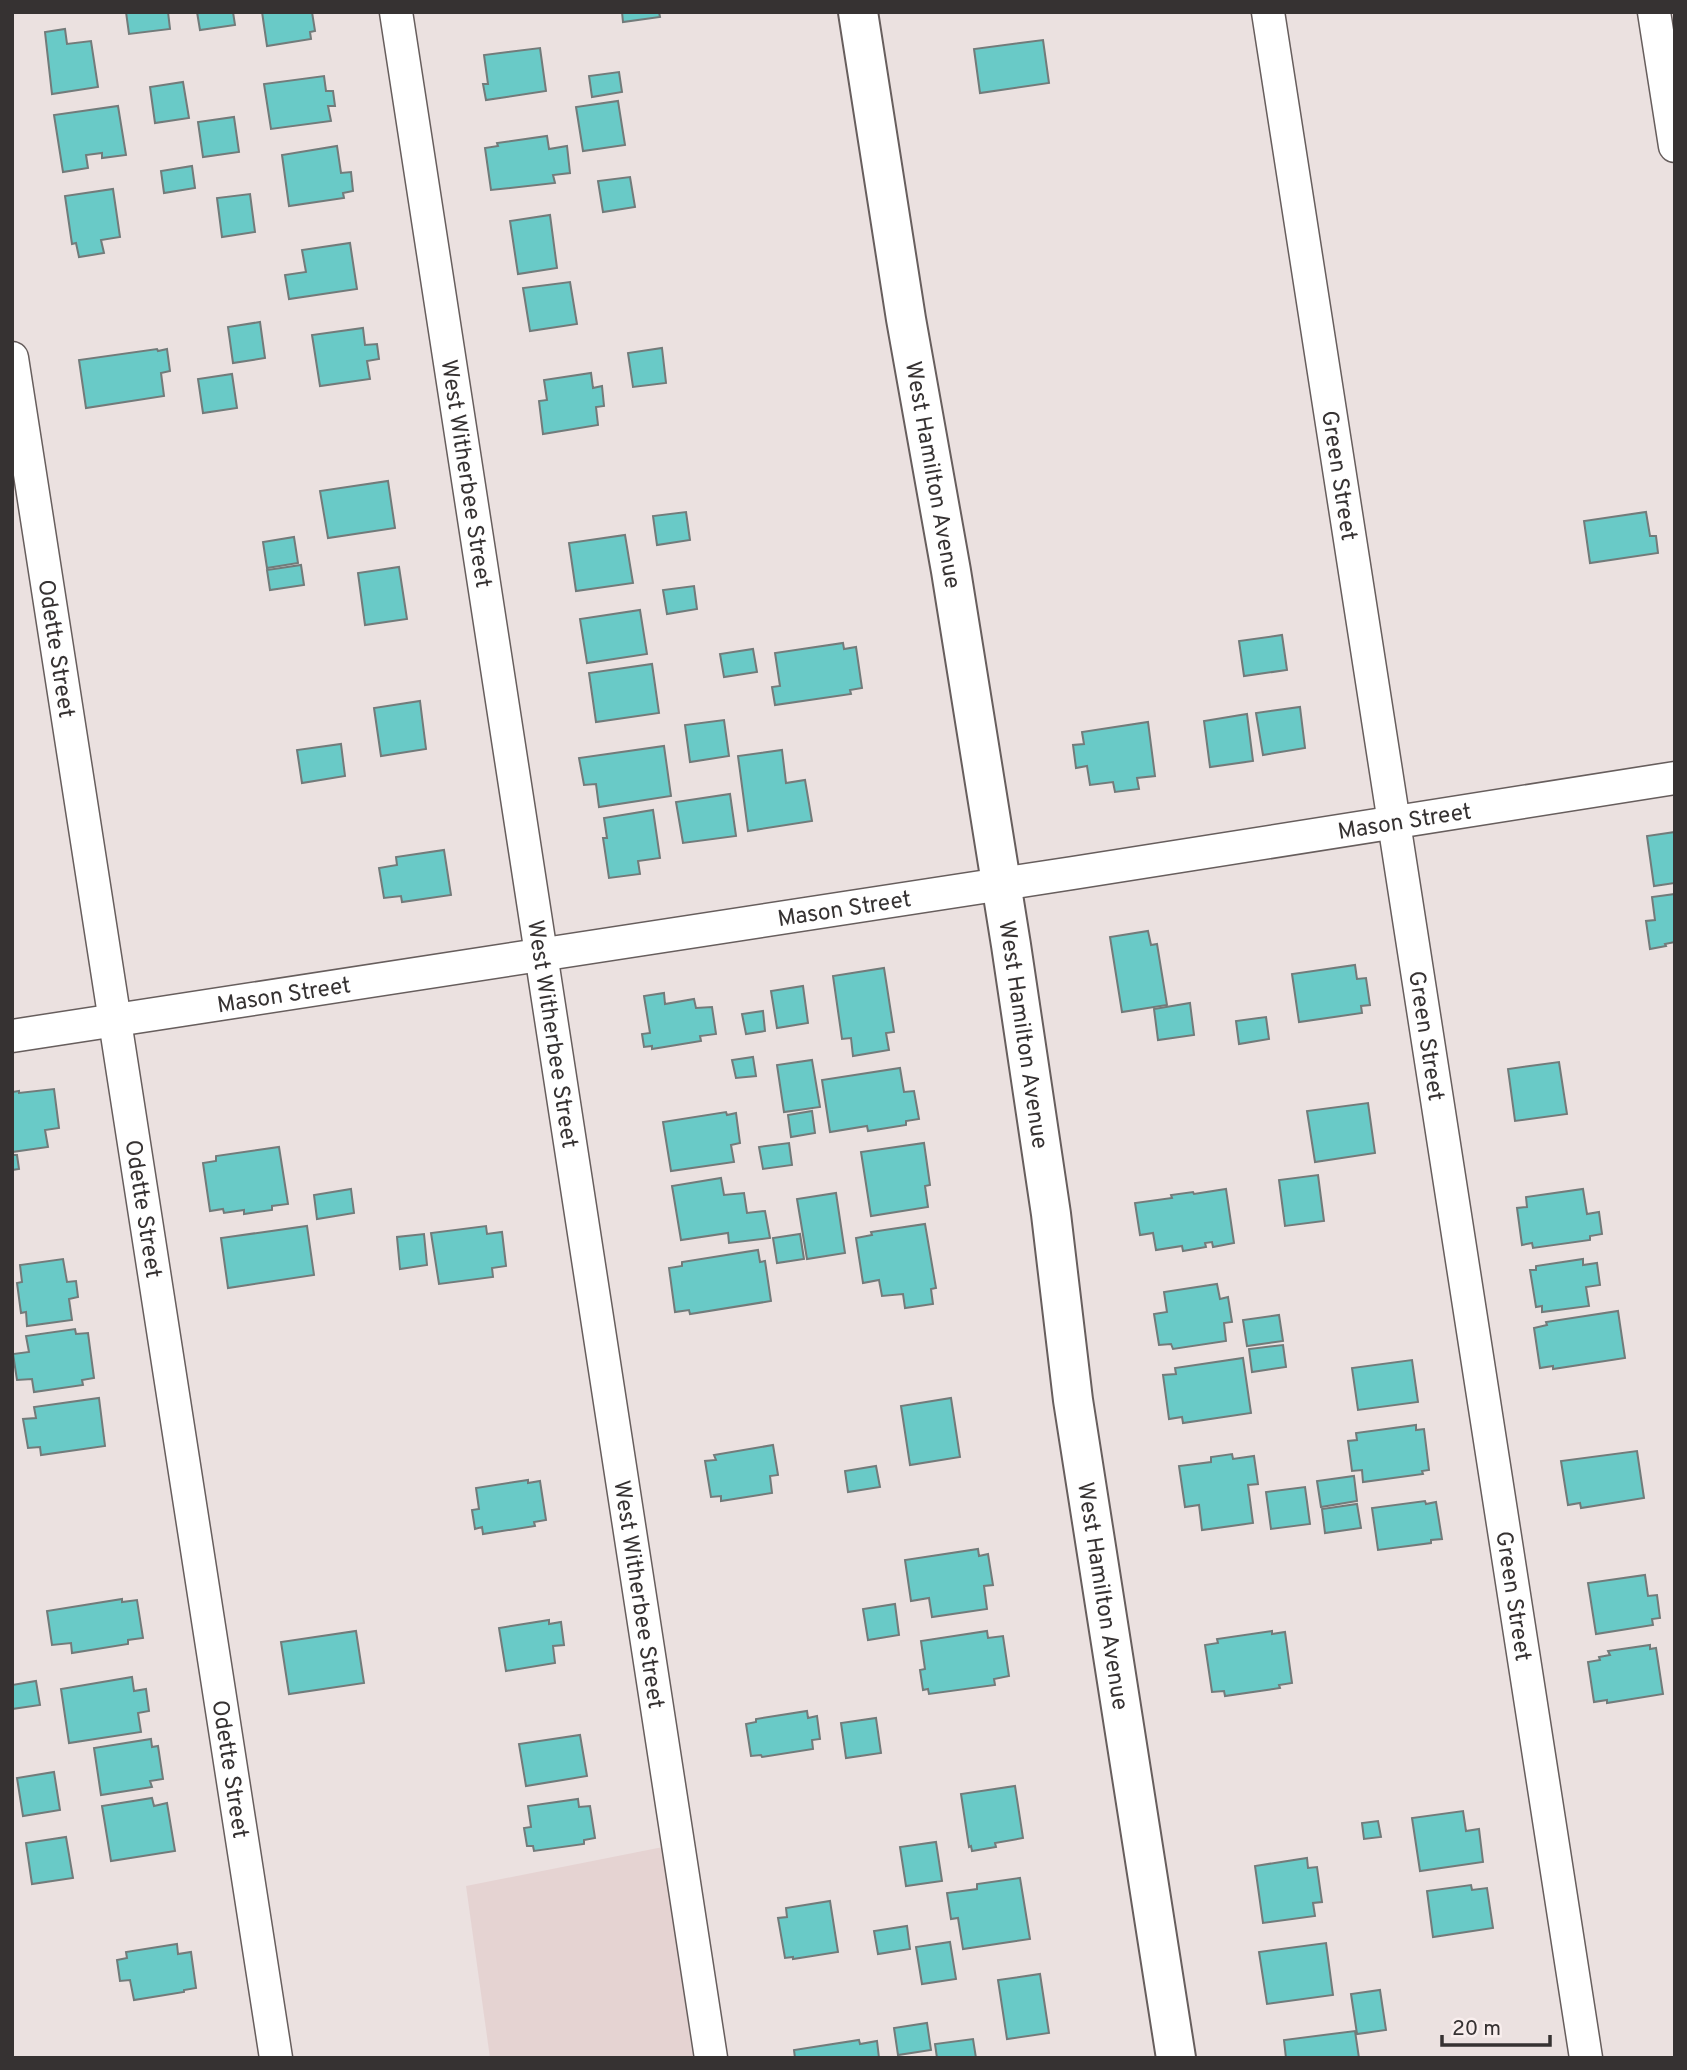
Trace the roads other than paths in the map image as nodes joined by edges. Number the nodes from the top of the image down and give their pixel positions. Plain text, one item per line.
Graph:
1 (396, 12) edge
2 (858, 12) edge
3 (1268, 12) edge
4 (1654, 12) edge
5 (1675, 146) edge
6 (12, 358) edge
7 (1675, 778) edge
8 (1394, 821) junction
9 (1001, 883) junction
10 (541, 954) junction
11 (116, 1020) junction
12 (12, 1036) edge
13 (276, 2058) edge
14 (711, 2058) edge
15 (1175, 2058) edge
16 (1586, 2058) edge

1 - 10 street, West Witherbee Street
2 - 9 street, West Hamilton Avenue
3 - 8 street, Green Street
4 - 5 street
6 - 11 street, Odette Street
7 - 8 street, Mason Street
8 - 9 street, Mason Street
8 - 16 street, Green Street
9 - 10 street, Mason Street
9 - 15 street, West Hamilton Avenue
10 - 11 street, Mason Street
10 - 14 street, West Witherbee Street
11 - 12 street, Mason Street
11 - 13 street, Odette Street

